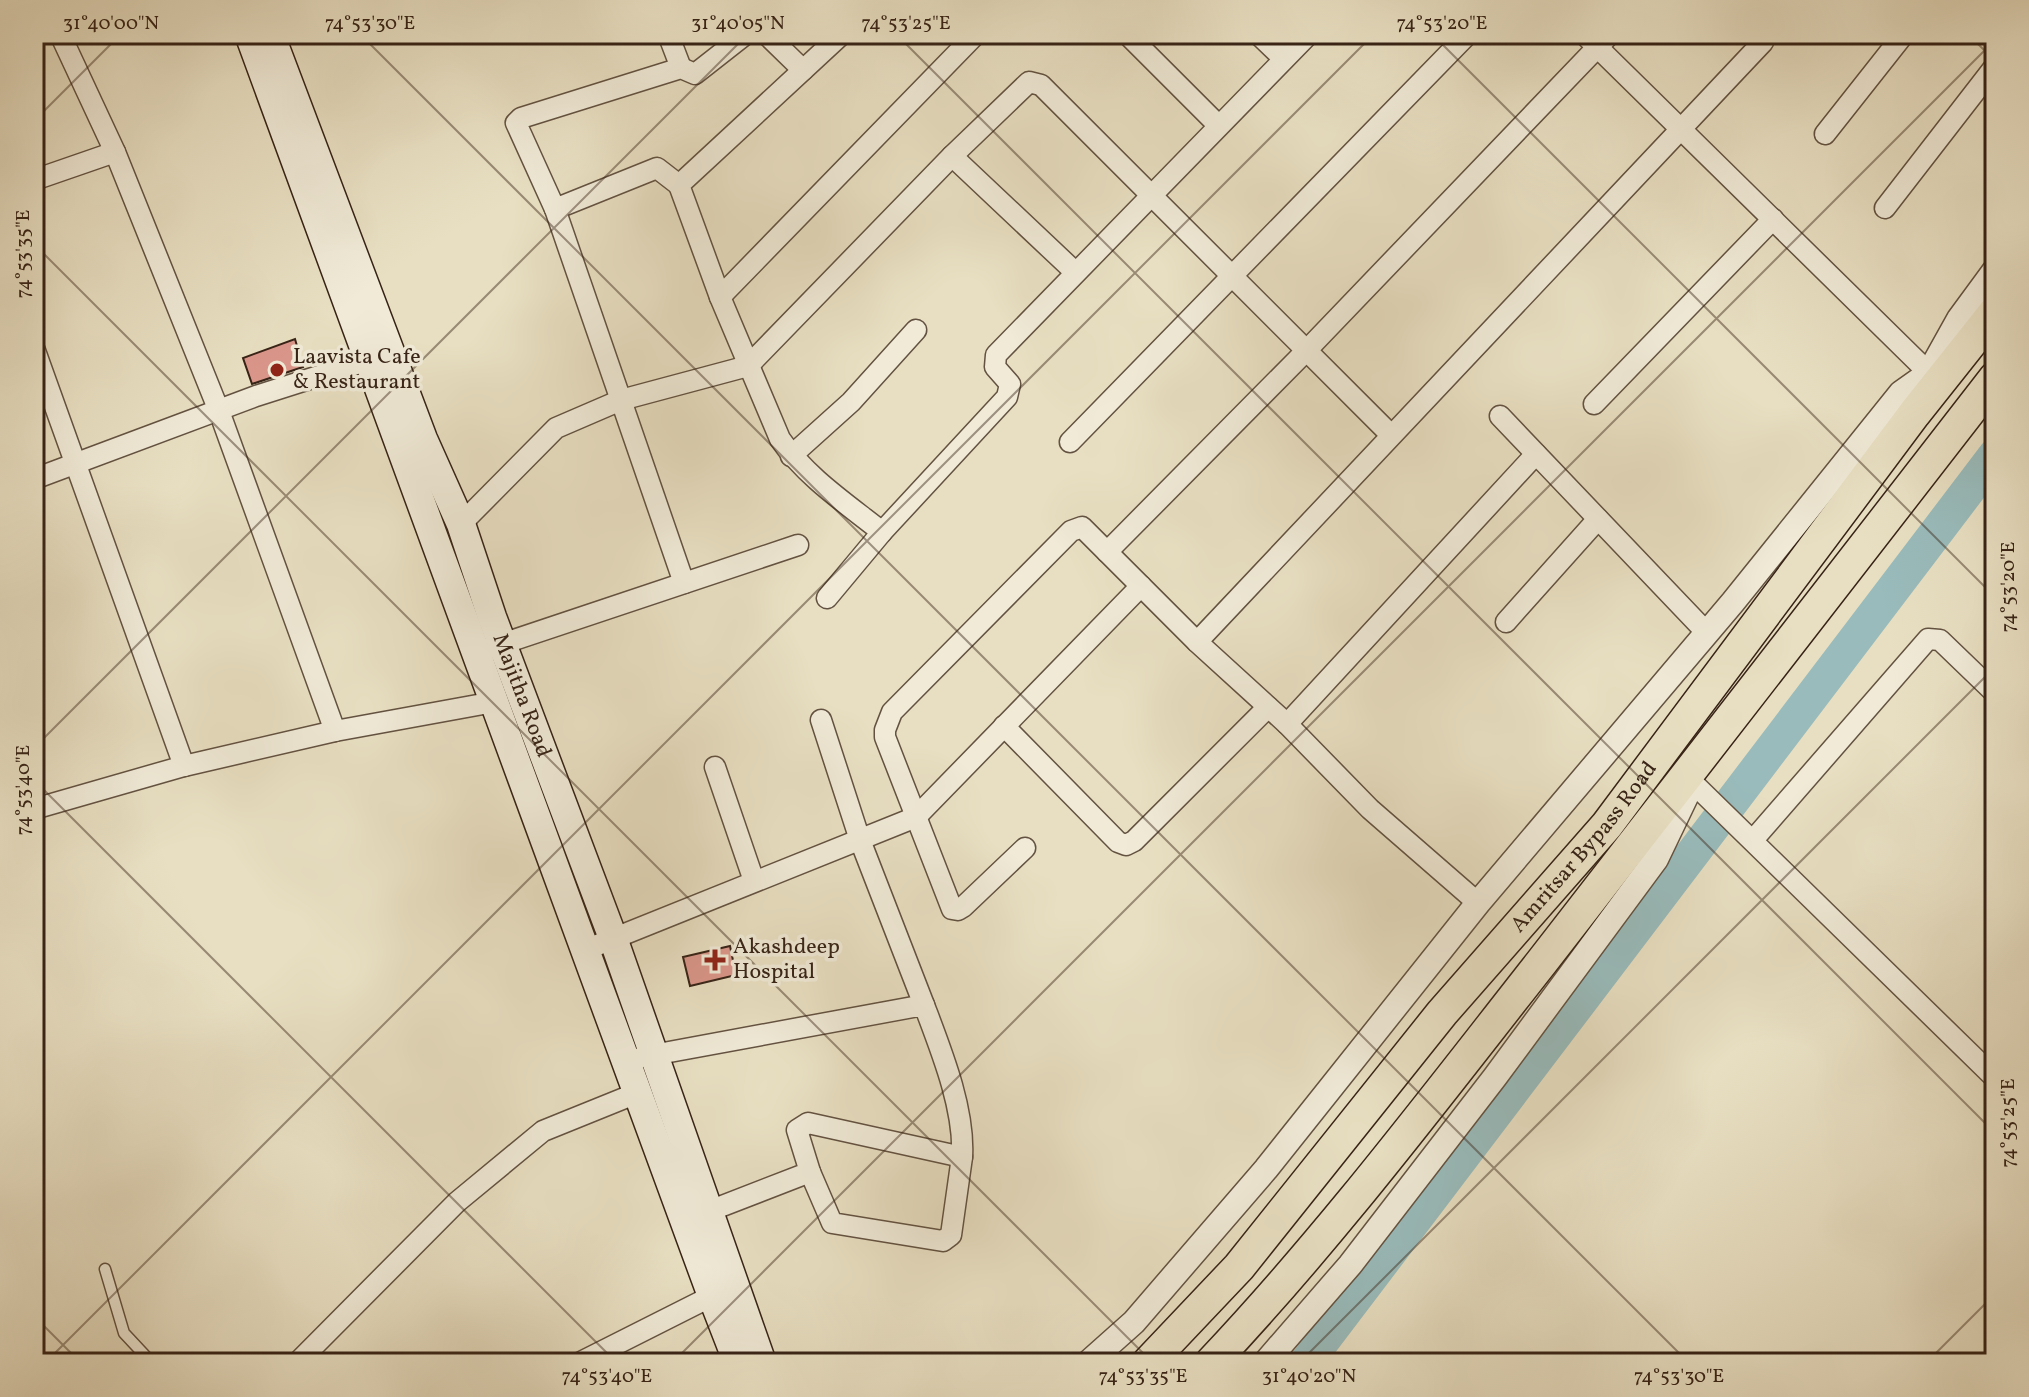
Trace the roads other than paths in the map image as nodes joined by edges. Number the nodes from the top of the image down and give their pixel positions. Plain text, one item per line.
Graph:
1 (60, 34) edge
2 (668, 34) edge
3 (746, 34) edge
4 (766, 34) edge
5 (842, 34) edge
6 (976, 34) edge
7 (1127, 34) edge
8 (1258, 34) edge
9 (1309, 34) edge
10 (1468, 34) edge
11 (1904, 34) edge
12 (268, 38) edge
13 (1597, 38) edge
14 (1763, 42) dead end
15 (1284, 59) junction
16 (1995, 66) edge
17 (681, 68) junction
18 (803, 70) junction
19 (1218, 125) junction
20 (1680, 129) junction
21 (1825, 134) dead end
22 (115, 152) junction
23 (952, 156) junction
24 (34, 180) edge
25 (679, 185) junction
26 (1152, 198) junction
27 (1885, 208) dead end
28 (555, 209) junction
29 (1773, 219) junction
30 (1995, 270) edge
31 (1075, 272) junction
32 (1232, 276) junction
33 (720, 297) junction
34 (1995, 312) edge
35 (916, 330) dead end
36 (1970, 344) junction
37 (34, 348) edge
38 (1305, 352) junction
39 (369, 360) junction
40 (748, 366) junction
41 (1929, 373) junction
42 (1995, 378) edge
43 (621, 400) junction
44 (1594, 404) dead end
45 (219, 411) junction
46 (1500, 416) dead end
47 (1390, 434) junction
48 (1070, 442) dead end
49 (1536, 454) junction
50 (791, 456) junction
51 (76, 464) junction
52 (34, 479) edge
53 (1598, 519) junction
54 (461, 524) junction
55 (882, 532) junction
56 (798, 545) dead end
57 (1107, 552) junction
58 (684, 583) junction
59 (1141, 586) junction
60 (827, 598) dead end
61 (1506, 622) dead end
62 (1707, 633) junction
63 (1197, 642) junction
64 (503, 644) junction
65 (476, 653) junction
66 (1995, 693) edge
67 (494, 702) junction
68 (1268, 707) junction
69 (821, 720) dead end
70 (1287, 724) junction
71 (1004, 726) junction
72 (335, 731) junction
73 (1707, 751) junction
74 (184, 766) junction
75 (715, 767) dead end
76 (1692, 782) junction
77 (36, 803) edge
78 (916, 817) junction
79 (1748, 835) junction
80 (860, 840) junction
81 (1025, 848) dead end
82 (754, 881) junction
83 (1478, 903) junction
84 (613, 938) junction
85 (585, 950) junction
86 (924, 1005) junction
87 (639, 1058) junction
88 (1995, 1078) edge
89 (637, 1093) junction
90 (962, 1157) junction
91 (810, 1172) junction
92 (696, 1216) junction
93 (105, 1269) dead end
94 (712, 1296) junction
95 (152, 1363) edge
96 (297, 1363) edge
97 (579, 1363) edge
98 (738, 1363) edge
99 (762, 1363) edge
100 (1088, 1363) edge
101 (1148, 1363) edge
102 (1211, 1363) edge
103 (1265, 1363) edge

1 - 22 street
2 - 17 street
3 - 17 street
4 - 18 street
5 - 18 street
6 - 33 street
7 - 19 street
8 - 15 street
9 - 15 street
10 - 32 street
11 - 21 street
12 - 39 main road, Majitha Road
12 - 54 main road, Majitha Road
13 - 20 street
13 - 38 street
14 - 20 street
15 - 19 street
16 - 27 street
17 - 28 street
18 - 25 street
19 - 26 street
20 - 29 street
20 - 47 street
22 - 24 street
22 - 45 street
23 - 26 street
23 - 31 street
23 - 40 street
25 - 28 street
25 - 33 street
26 - 31 street
26 - 32 street
28 - 43 street
29 - 41 street
29 - 44 street
30 - 41 street
31 - 55 street
32 - 38 street
32 - 48 street
33 - 40 street
34 - 36 highway, Amritsar Bypass Road
35 - 50 street
36 - 41 street
36 - 101 highway, Amritsar Bypass Road
37 - 51 street
38 - 47 street
38 - 57 street
39 - 45 street
39 - 65 main road, Majitha Road
40 - 43 street
40 - 50 street
41 - 62 street
42 - 73 highway, Amritsar Bypass Road
43 - 54 street
43 - 58 street
45 - 51 street
45 - 72 street
46 - 49 street
47 - 63 street
49 - 53 street
49 - 70 street
50 - 55 street
51 - 52 street
51 - 74 street
53 - 61 street
53 - 62 street
54 - 64 main road, Majitha Road
55 - 60 street
56 - 58 street
57 - 59 street
57 - 78 street
58 - 64 street
59 - 63 street
59 - 71 street
62 - 83 street
63 - 68 street
64 - 65 street
64 - 84 main road, Majitha Road
65 - 67 main road, Majitha Road
66 - 79 street
67 - 72 street
67 - 85 main road, Majitha Road
68 - 70 street
68 - 71 street
69 - 80 street
70 - 83 street
71 - 78 street
72 - 74 street
73 - 76 street
73 - 102 highway, Amritsar Bypass Road
74 - 77 street
75 - 82 street
76 - 79 street
76 - 103 street
78 - 80 street
78 - 81 street
79 - 88 street
80 - 82 street
80 - 86 street
82 - 84 street
83 - 100 street
84 - 85 street
84 - 87 main road, Majitha Road
85 - 87 main road, Majitha Road
86 - 87 street
86 - 90 street
87 - 89 main road, Majitha Road
87 - 92 main road, Majitha Road
89 - 92 main road, Majitha Road
89 - 96 street
90 - 91 street
90 - 91 street
91 - 92 street
92 - 94 main road, Majitha Road
92 - 99 main road, Majitha Road
93 - 95 lane
94 - 97 street
94 - 98 main road, Majitha Road

